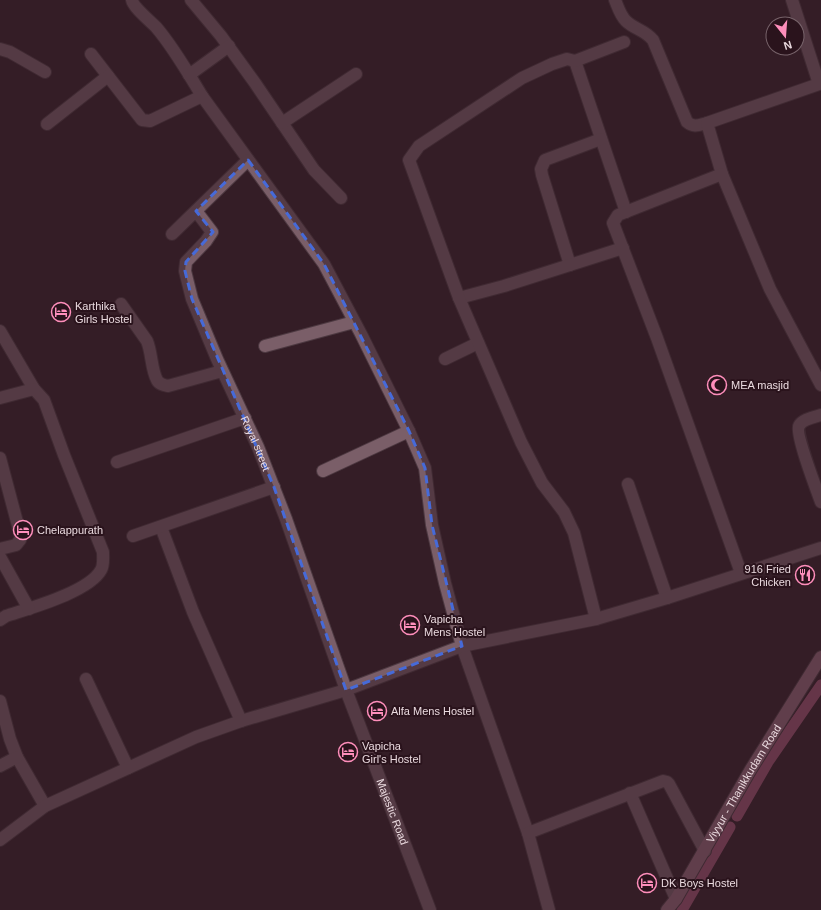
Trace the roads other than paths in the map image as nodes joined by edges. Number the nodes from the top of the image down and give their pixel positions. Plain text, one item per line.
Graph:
1 (132, 0) edge
2 (191, 0) edge
3 (615, 0) edge
4 (792, 0) edge
5 (624, 42) dead end
6 (229, 46) junction
7 (0, 49) edge
8 (91, 54) dead end
9 (575, 61) junction
10 (46, 72) dead end
11 (356, 74) dead end
12 (108, 76) junction
13 (189, 76) junction
14 (820, 85) edge
15 (202, 96) junction
16 (282, 123) junction
17 (707, 123) junction
18 (47, 124) dead end
19 (601, 139) junction
20 (248, 160) junction
21 (722, 174) junction
22 (341, 198) dead end
23 (196, 211) junction
24 (626, 212) junction
25 (172, 234) dead end
26 (623, 248) junction
27 (570, 265) junction
28 (459, 298) junction
29 (121, 304) dead end
30 (354, 322) junction
31 (0, 331) edge
32 (478, 343) junction
33 (265, 346) dead end
34 (445, 359) dead end
35 (222, 370) junction
36 (821, 385) edge
37 (34, 389) junction
38 (0, 398) edge
39 (821, 415) edge
40 (245, 418) junction
41 (409, 431) junction
42 (0, 458) edge
43 (116, 462) dead end
44 (324, 471) dead end
45 (628, 484) dead end
46 (274, 487) junction
47 (821, 502) edge
48 (161, 527) junction
49 (133, 536) dead end
50 (821, 548) edge
51 (0, 550) edge
52 (0, 557) edge
53 (741, 573) junction
54 (667, 598) junction
55 (29, 609) junction
56 (596, 619) junction
57 (0, 620) edge
58 (462, 646) junction
59 (821, 657) edge
60 (86, 679) dead end
61 (346, 690) junction
62 (0, 701) edge
63 (1, 714) edge
64 (241, 721) junction
65 (17, 758) junction
66 (0, 766) edge
67 (128, 768) junction
68 (630, 793) junction
69 (45, 806) junction
70 (528, 832) junction
71 (0, 840) edge
72 (705, 851) junction
73 (676, 900) junction
74 (430, 910) edge
75 (549, 910) edge
76 (667, 910) edge

1 - 13 street
2 - 6 street
3 - 17 street
4 - 14 street
5 - 9 street
6 - 13 street
6 - 16 street
7 - 10 street
8 - 12 street
9 - 19 street
9 - 28 street
11 - 16 street
12 - 15 street
12 - 18 street
13 - 15 street
14 - 17 street
15 - 20 street
16 - 22 street
17 - 21 street
19 - 24 street
19 - 27 street
20 - 23 street
20 - 30 street
21 - 24 street
21 - 36 street
23 - 25 street
23 - 35 street, Royal street
24 - 26 street
26 - 27 street
26 - 53 street
27 - 28 street
28 - 32 street
29 - 35 street
30 - 33 street
30 - 41 street
31 - 37 street
32 - 34 street
32 - 56 street
35 - 40 street, Royal street
37 - 38 street
37 - 55 street
39 - 47 street
40 - 43 street
40 - 46 street, Royal street
41 - 44 street
41 - 58 street
42 - 51 street
45 - 54 street
46 - 48 street
46 - 61 street, Royal street
48 - 49 street
48 - 64 street
50 - 53 street
52 - 55 street
53 - 54 street
54 - 56 street
55 - 57 street
56 - 58 street
58 - 61 street
58 - 70 street
59 - 72 main road, Viyyur - Thanikkudam Road
60 - 67 street
61 - 64 street
61 - 74 street, Majestic Road
62 - 63 street
63 - 65 street
64 - 67 street
65 - 66 street
65 - 69 street
67 - 69 street
68 - 70 street
68 - 72 street
68 - 73 street
69 - 71 street
70 - 75 street
72 - 73 main road, Viyyur - Thanikkudam Road
73 - 76 main road, Viyyur - Thanikkudam Road

